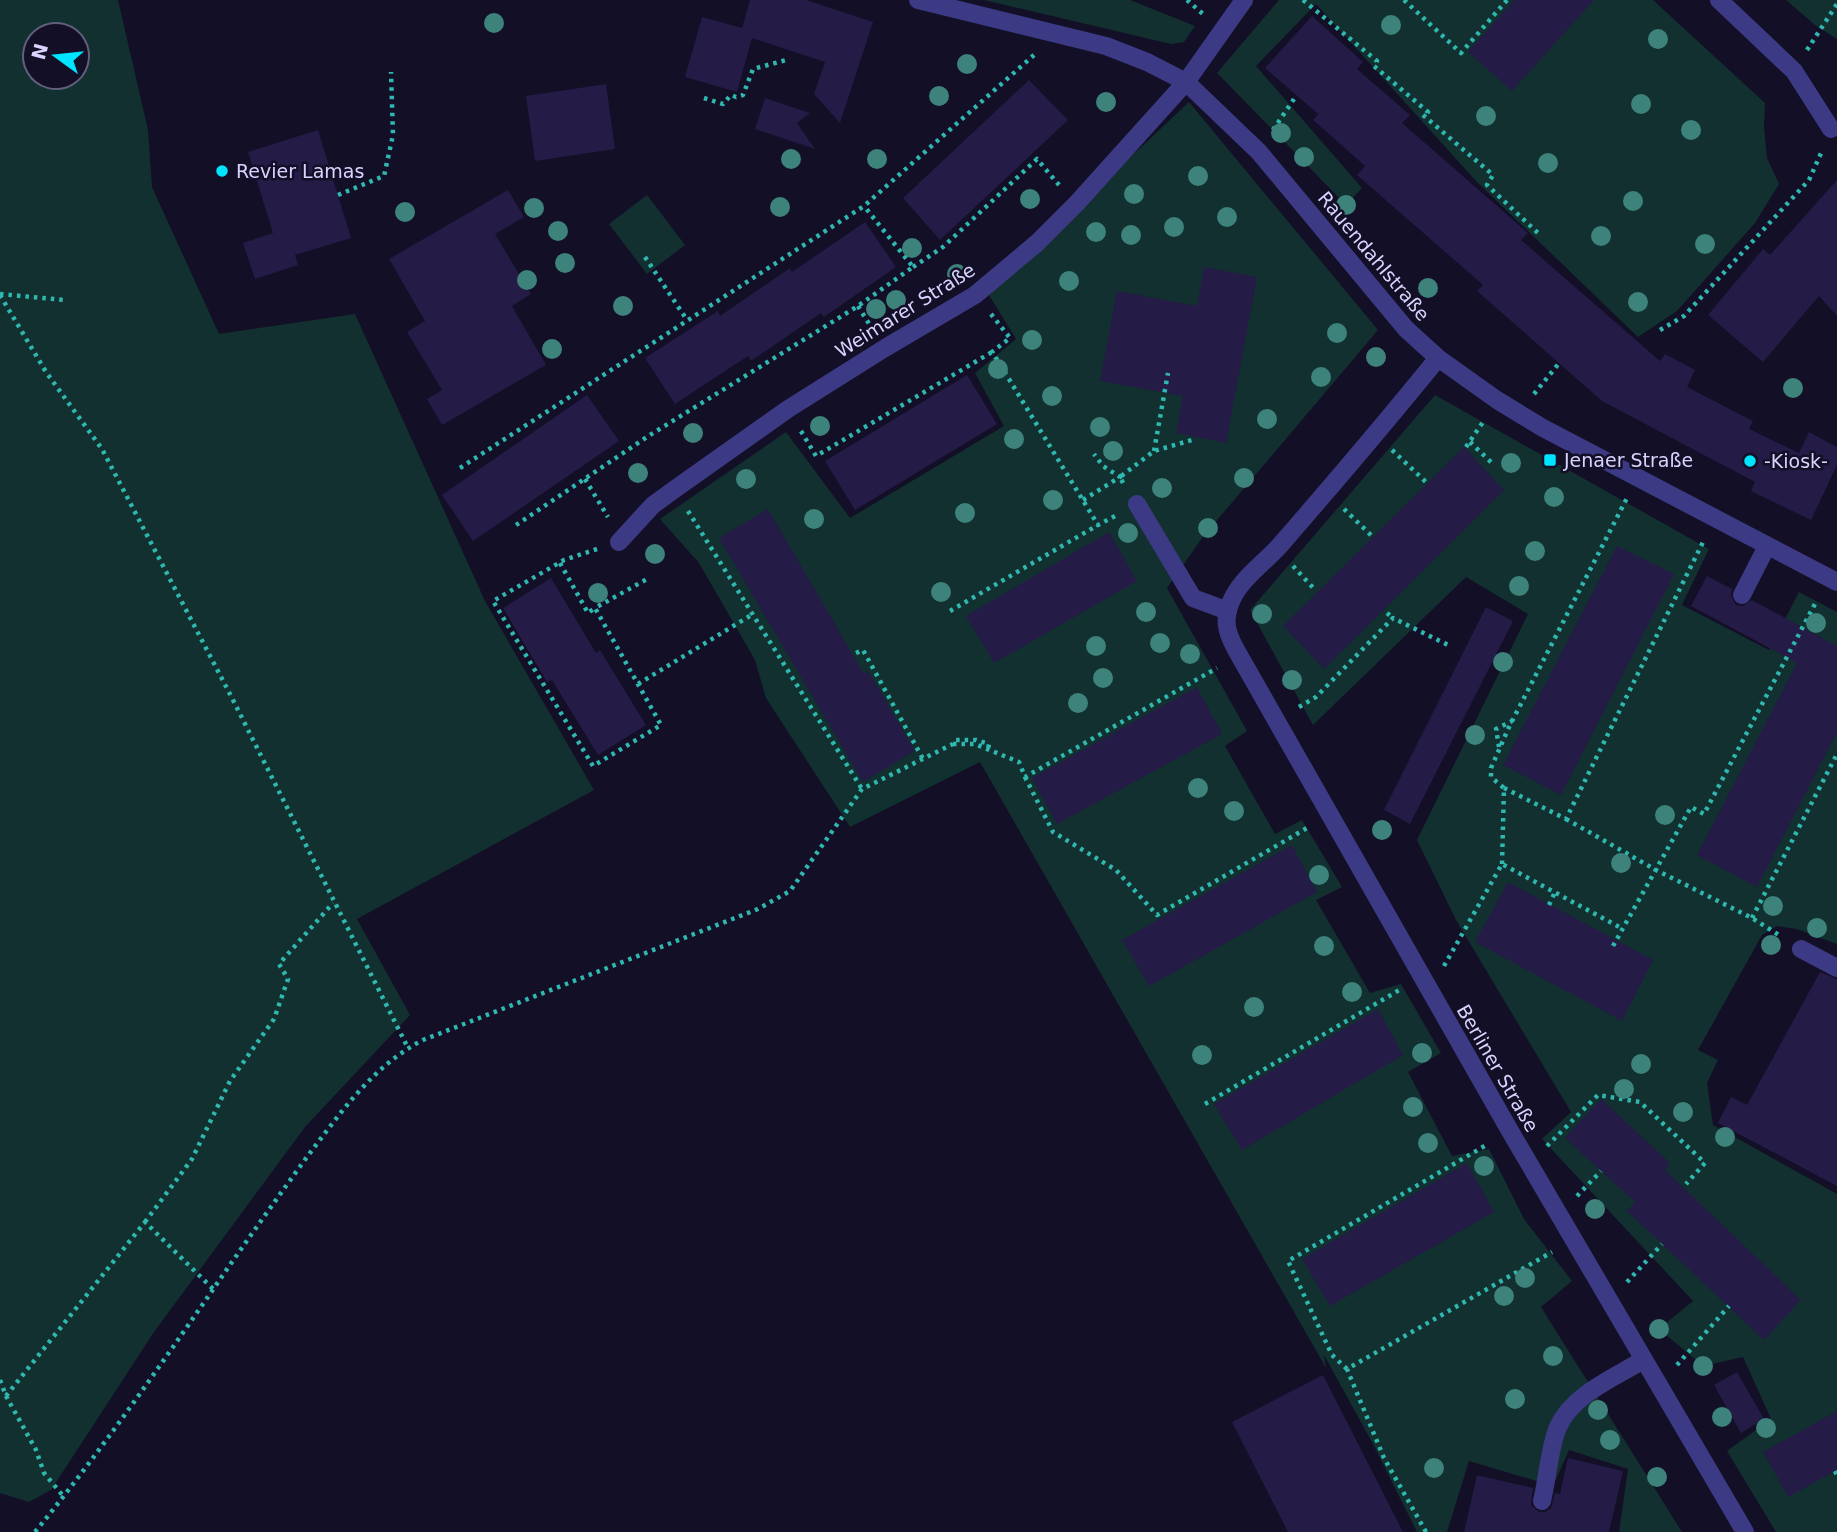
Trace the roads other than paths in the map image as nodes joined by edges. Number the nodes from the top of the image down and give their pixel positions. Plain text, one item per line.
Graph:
1 (918, 0) edge
2 (1244, 0) edge
3 (1719, 0) edge
4 (1186, 82) junction
5 (1831, 129) road end
6 (1438, 358) junction
7 (1137, 504) road end
8 (619, 542) road end
9 (1767, 546) junction
10 (1833, 580) edge
11 (1742, 594) dead end
12 (1227, 616) junction
13 (1801, 949) road end
14 (1837, 968) edge
15 (1643, 1360) junction
16 (1542, 1501) dead end
17 (1745, 1532) edge

1 - 4 street, Rauendahlstraße
2 - 4 street, Weimarer Straße
3 - 5 street
4 - 6 street, Rauendahlstraße
4 - 8 street, Weimarer Straße
6 - 9 street, Rauendahlstraße
6 - 12 street
7 - 12 street
9 - 10 street, Rauendahlstraße
9 - 11 street
12 - 15 street, Berliner Straße
13 - 14 street
15 - 16 street
15 - 17 street, Berliner Straße

